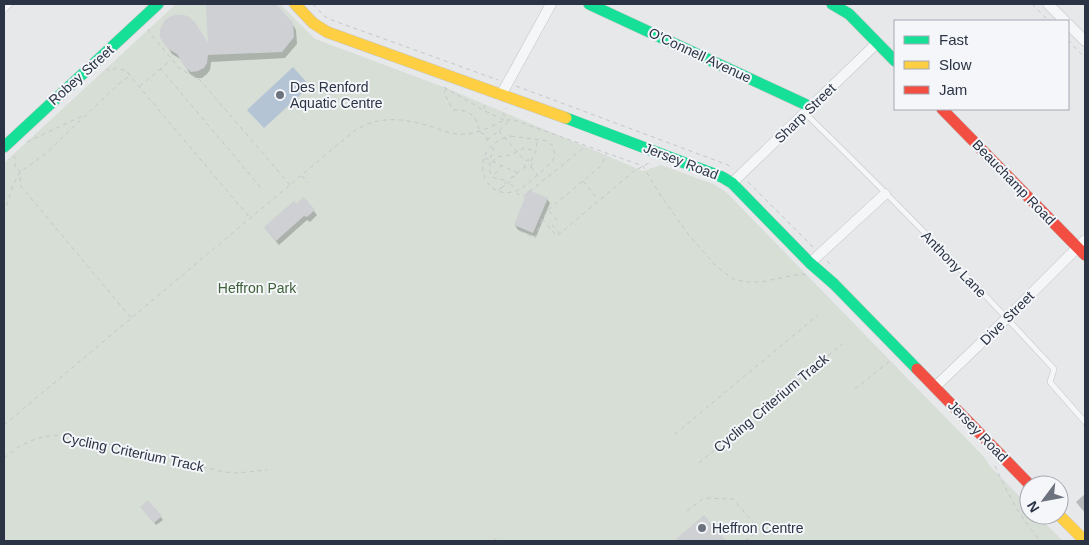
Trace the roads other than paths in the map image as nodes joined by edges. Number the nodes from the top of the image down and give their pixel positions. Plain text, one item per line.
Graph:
1 (10, 4) edge
2 (158, 4) edge
3 (295, 4) edge
4 (551, 4) edge
5 (589, 4) edge
6 (832, 4) edge
7 (1048, 4) edge
8 (4, 10) edge
9 (1064, 20) edge
10 (1069, 25) edge
11 (1085, 41) edge
12 (877, 42) junction
13 (894, 60) edge
14 (501, 95) junction
15 (808, 110) junction
16 (943, 110) edge
17 (7, 151) edge
18 (736, 179) junction
19 (886, 194) junction
20 (1083, 247) edge
21 (810, 263) junction
22 (1007, 318) junction
23 (935, 388) junction
24 (1085, 422) edge
25 (1028, 475) edge
26 (1069, 525) edge
27 (1085, 541) edge

1 - 8 lane
2 - 17 street, Robey Street
3 - 14 street, Jersey Road
4 - 14 street
5 - 15 street, O'Connell Avenue
6 - 12 street
7 - 9 street
10 - 11 street
12 - 13 street
12 - 15 street, Sharp Street
14 - 18 street, Jersey Road
15 - 18 street, Sharp Street
15 - 19 lane, Anthony Lane
16 - 20 street, Beauchamp Road
18 - 21 street, Jersey Road
19 - 21 street
19 - 22 lane, Anthony Lane
20 - 22 street, Dive Street
21 - 23 street, Jersey Road
22 - 23 street, Dive Street
22 - 24 lane, Anthony Lane
23 - 25 street, Jersey Road
26 - 27 street

